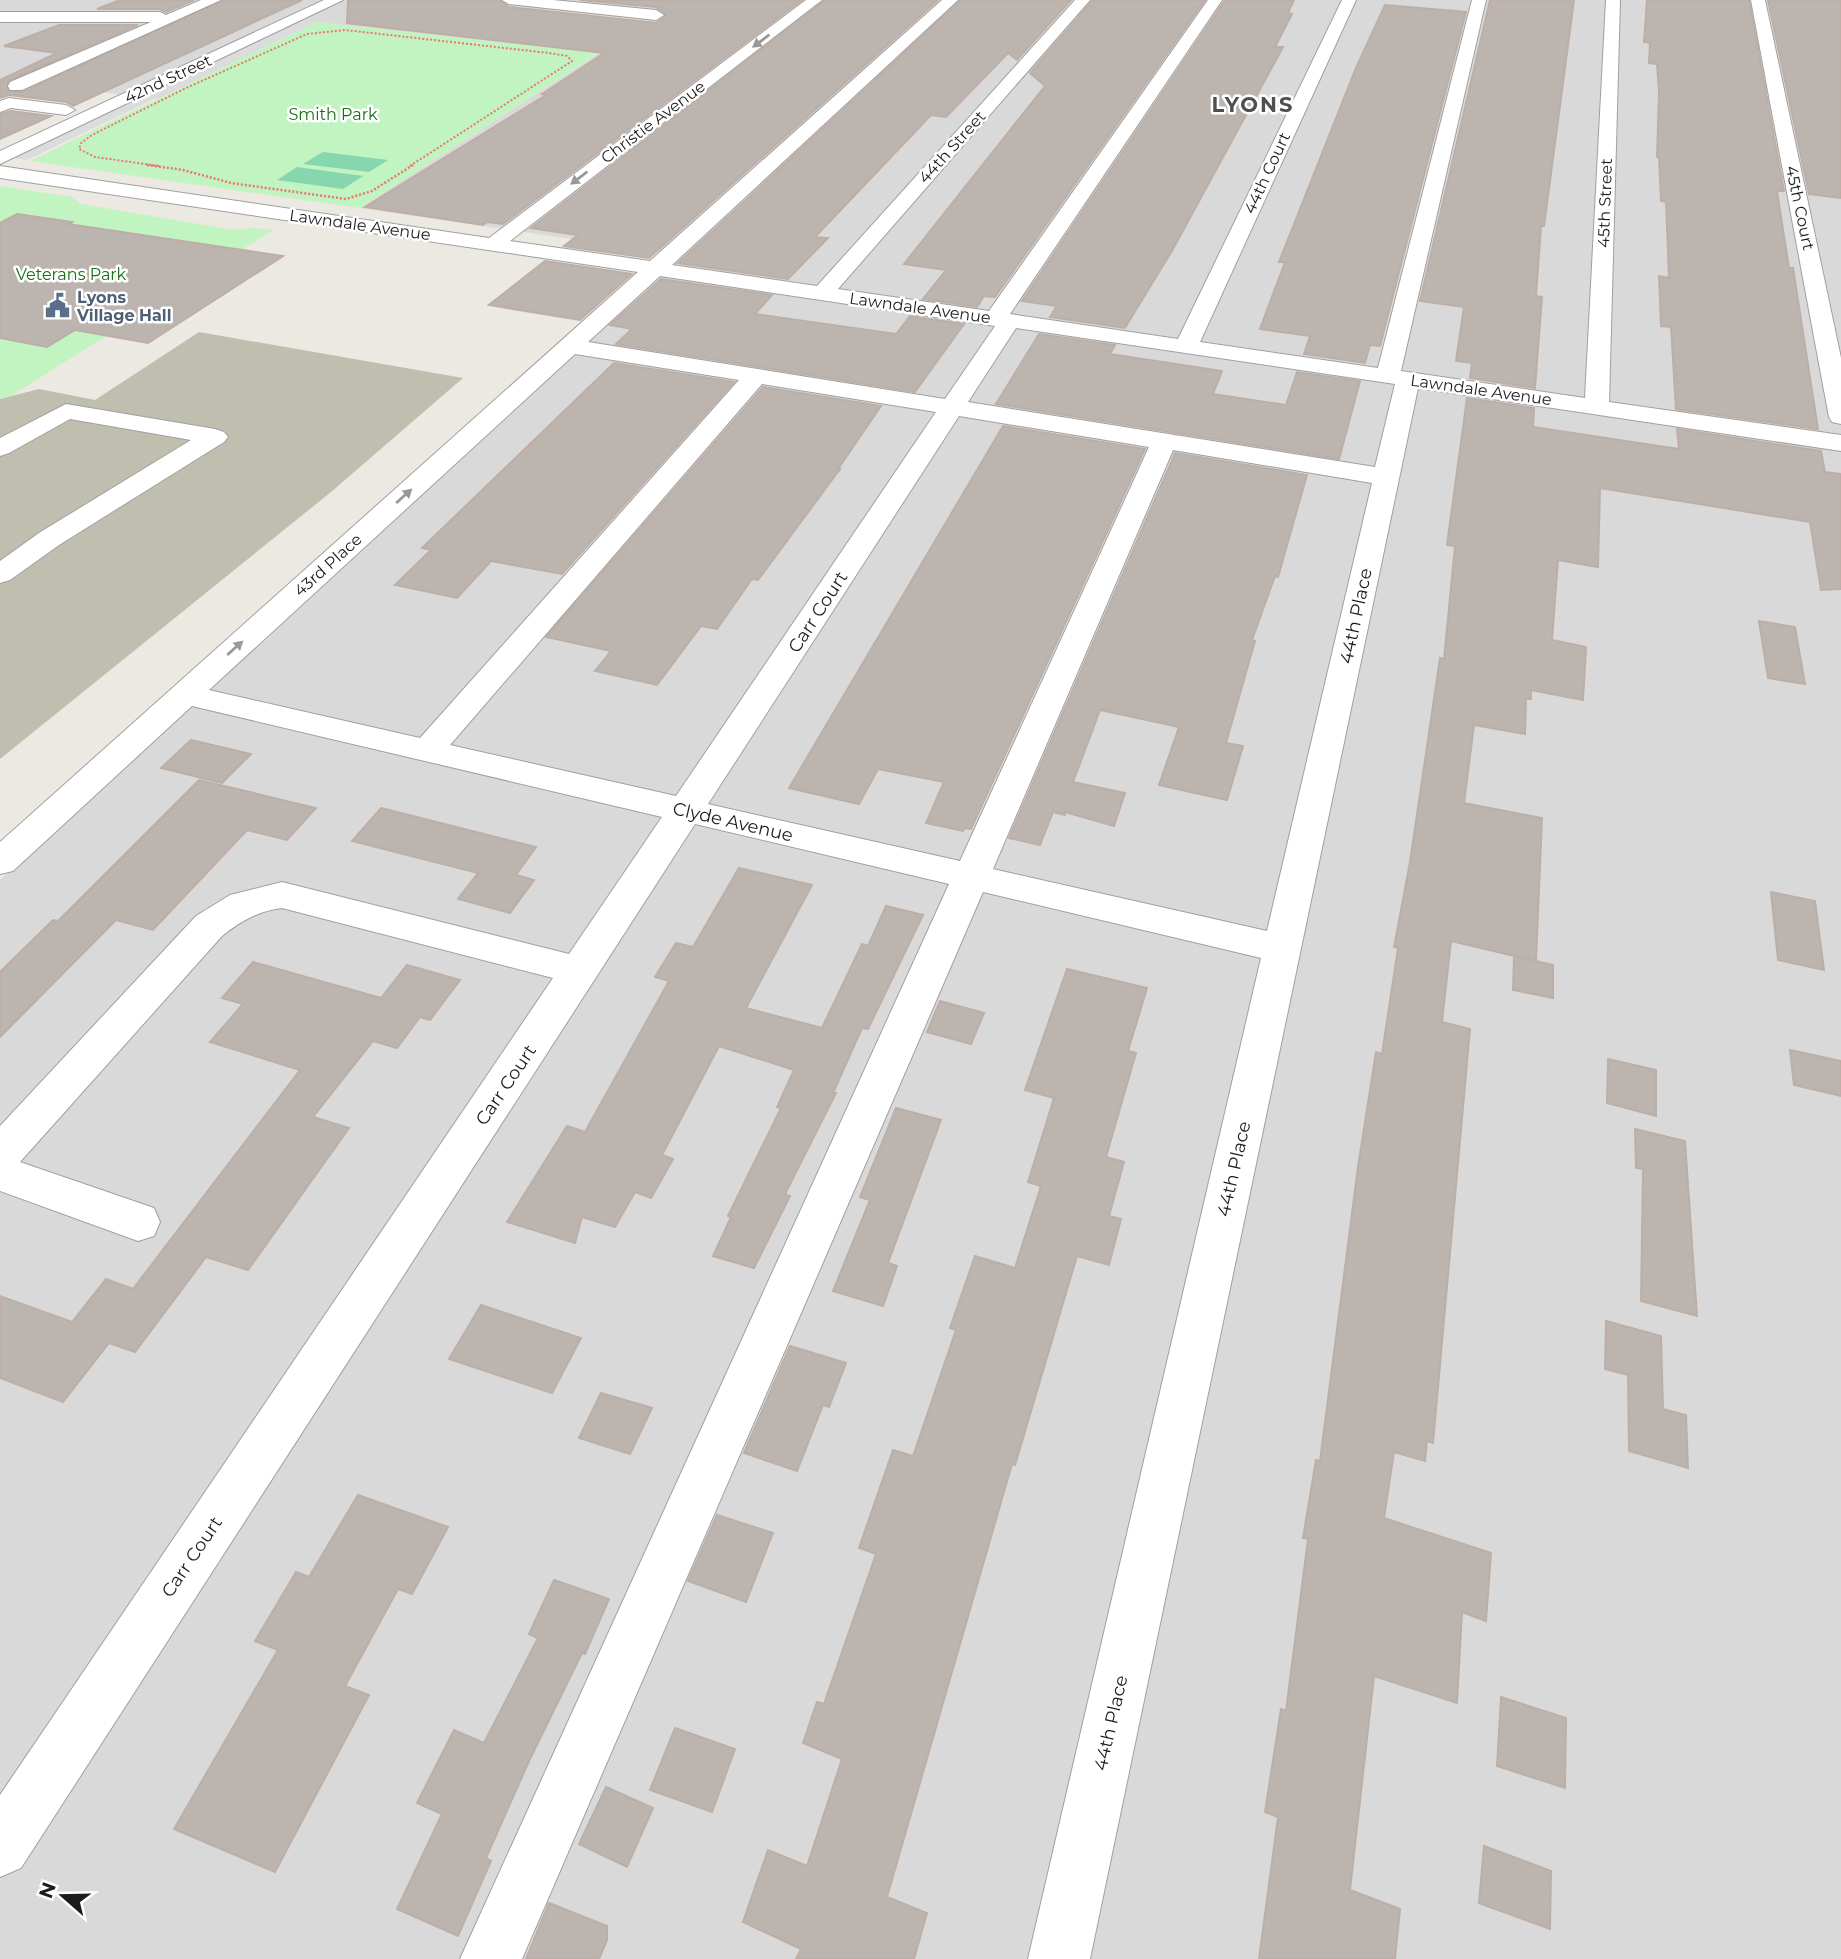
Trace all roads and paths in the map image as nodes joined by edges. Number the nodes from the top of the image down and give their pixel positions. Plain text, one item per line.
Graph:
1 (88, 0) edge
2 (214, 0) edge
3 (336, 0) edge
4 (509, 0) edge
5 (815, 0) edge
6 (951, 0) edge
7 (1083, 0) edge
8 (1215, 0) edge
9 (1349, 0) edge
10 (1479, 0) edge
11 (1758, 0) edge
12 (1610, 1) edge
13 (564, 3) edge
14 (656, 15) dead end
15 (0, 17) edge
16 (46, 17) junction
17 (176, 17) junction
18 (0, 35) edge
19 (8, 85) edge
20 (56, 91) dead end
21 (97, 96) dead end
22 (125, 100) junction
23 (0, 107) edge
24 (66, 110) dead end
25 (0, 158) edge
26 (0, 172) edge
27 (351, 199) joint
28 (492, 245) junction
29 (656, 268) junction
30 (822, 293) junction
31 (1002, 320) junction
32 (570, 346) junction
33 (1186, 347) junction
34 (756, 376) junction
35 (1398, 378) junction
36 (1597, 407) junction
37 (952, 408) junction
38 (1841, 417) edge
39 (1164, 442) junction
40 (1841, 443) edge
41 (0, 448) edge
42 (1386, 477) junction
43 (0, 574) edge
44 (184, 694) junction
45 (426, 751) junction
46 (687, 811) junction
47 (0, 862) edge
48 (971, 877) junction
49 (1283, 949) junction
50 (582, 971) junction
51 (0, 1155) edge
52 (0, 1172) edge
53 (138, 1222) dead end
54 (7, 1823) edge
55 (491, 1959) edge
56 (1059, 1959) edge

1 - 16 street
2 - 17 street
3 - 22 street, 42nd Street
4 - 13 street
5 -> 28 street, Christie Avenue
6 - 29 street, 43rd Place
7 - 30 street, 44th Street
8 - 31 street, Carr Court
9 - 33 street, 44th Court
10 - 35 street, 44th Place
11 - 38 street, 45th Court
12 - 36 street, 45th Street
13 - 14 street
15 - 16 street
16 - 17 street
16 - 18 street
17 - 19 street
19 - 20 street
21 - 22 street
22 - 25 street, 42nd Street
23 - 24 street
26 - 28 street, Lawndale Avenue
27 - 27 path
28 - 29 street, Lawndale Avenue
29 - 30 street, Lawndale Avenue
29 - 32 street, 43rd Place
30 - 31 street, Lawndale Avenue
31 - 33 street, Lawndale Avenue
31 - 37 street, Carr Court
32 - 34 street
44 -> 32 street, 43rd Place
33 - 35 street, Lawndale Avenue
34 - 37 street
34 - 45 street
35 - 36 street, Lawndale Avenue
35 - 42 street, 44th Place
36 - 40 street, Lawndale Avenue
37 - 39 street
37 - 46 street, Carr Court
39 - 42 street
39 - 48 street
41 - 43 street
42 - 49 street, 44th Place
44 - 45 street, Clyde Avenue
44 - 47 street, 43rd Place
45 - 46 street, Clyde Avenue
46 - 48 street, Clyde Avenue
46 - 50 street, Carr Court
48 - 49 street, Clyde Avenue
48 - 55 street
49 - 56 street, 44th Place
50 - 51 street
50 - 54 street, Carr Court
52 - 53 street

